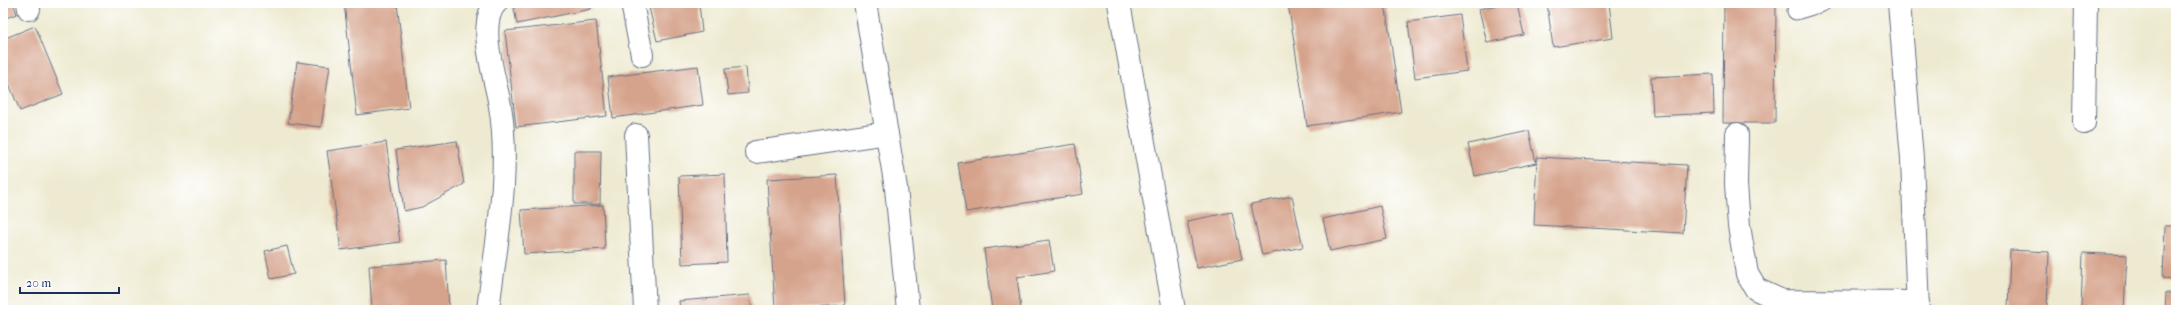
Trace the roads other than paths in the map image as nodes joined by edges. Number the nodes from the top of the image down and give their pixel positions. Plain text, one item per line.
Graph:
1 (496, 3) edge
2 (632, 3) edge
3 (865, 3) edge
4 (1119, 3) edge
5 (1822, 3) edge
6 (1899, 3) edge
7 (2086, 3) edge
8 (1796, 11) dead end
9 (642, 55) dead end
10 (2084, 123) dead end
11 (887, 133) junction
12 (1737, 134) dead end
13 (636, 135) dead end
14 (756, 152) dead end
15 (1918, 306) edge
16 (488, 310) edge
17 (645, 310) edge
18 (908, 310) edge
19 (1174, 310) edge

1 - 16 street
2 - 9 street
3 - 11 street
4 - 19 street
5 - 8 lane
6 - 15 street
7 - 10 street
11 - 14 street
11 - 18 street
12 - 15 street
13 - 17 street

